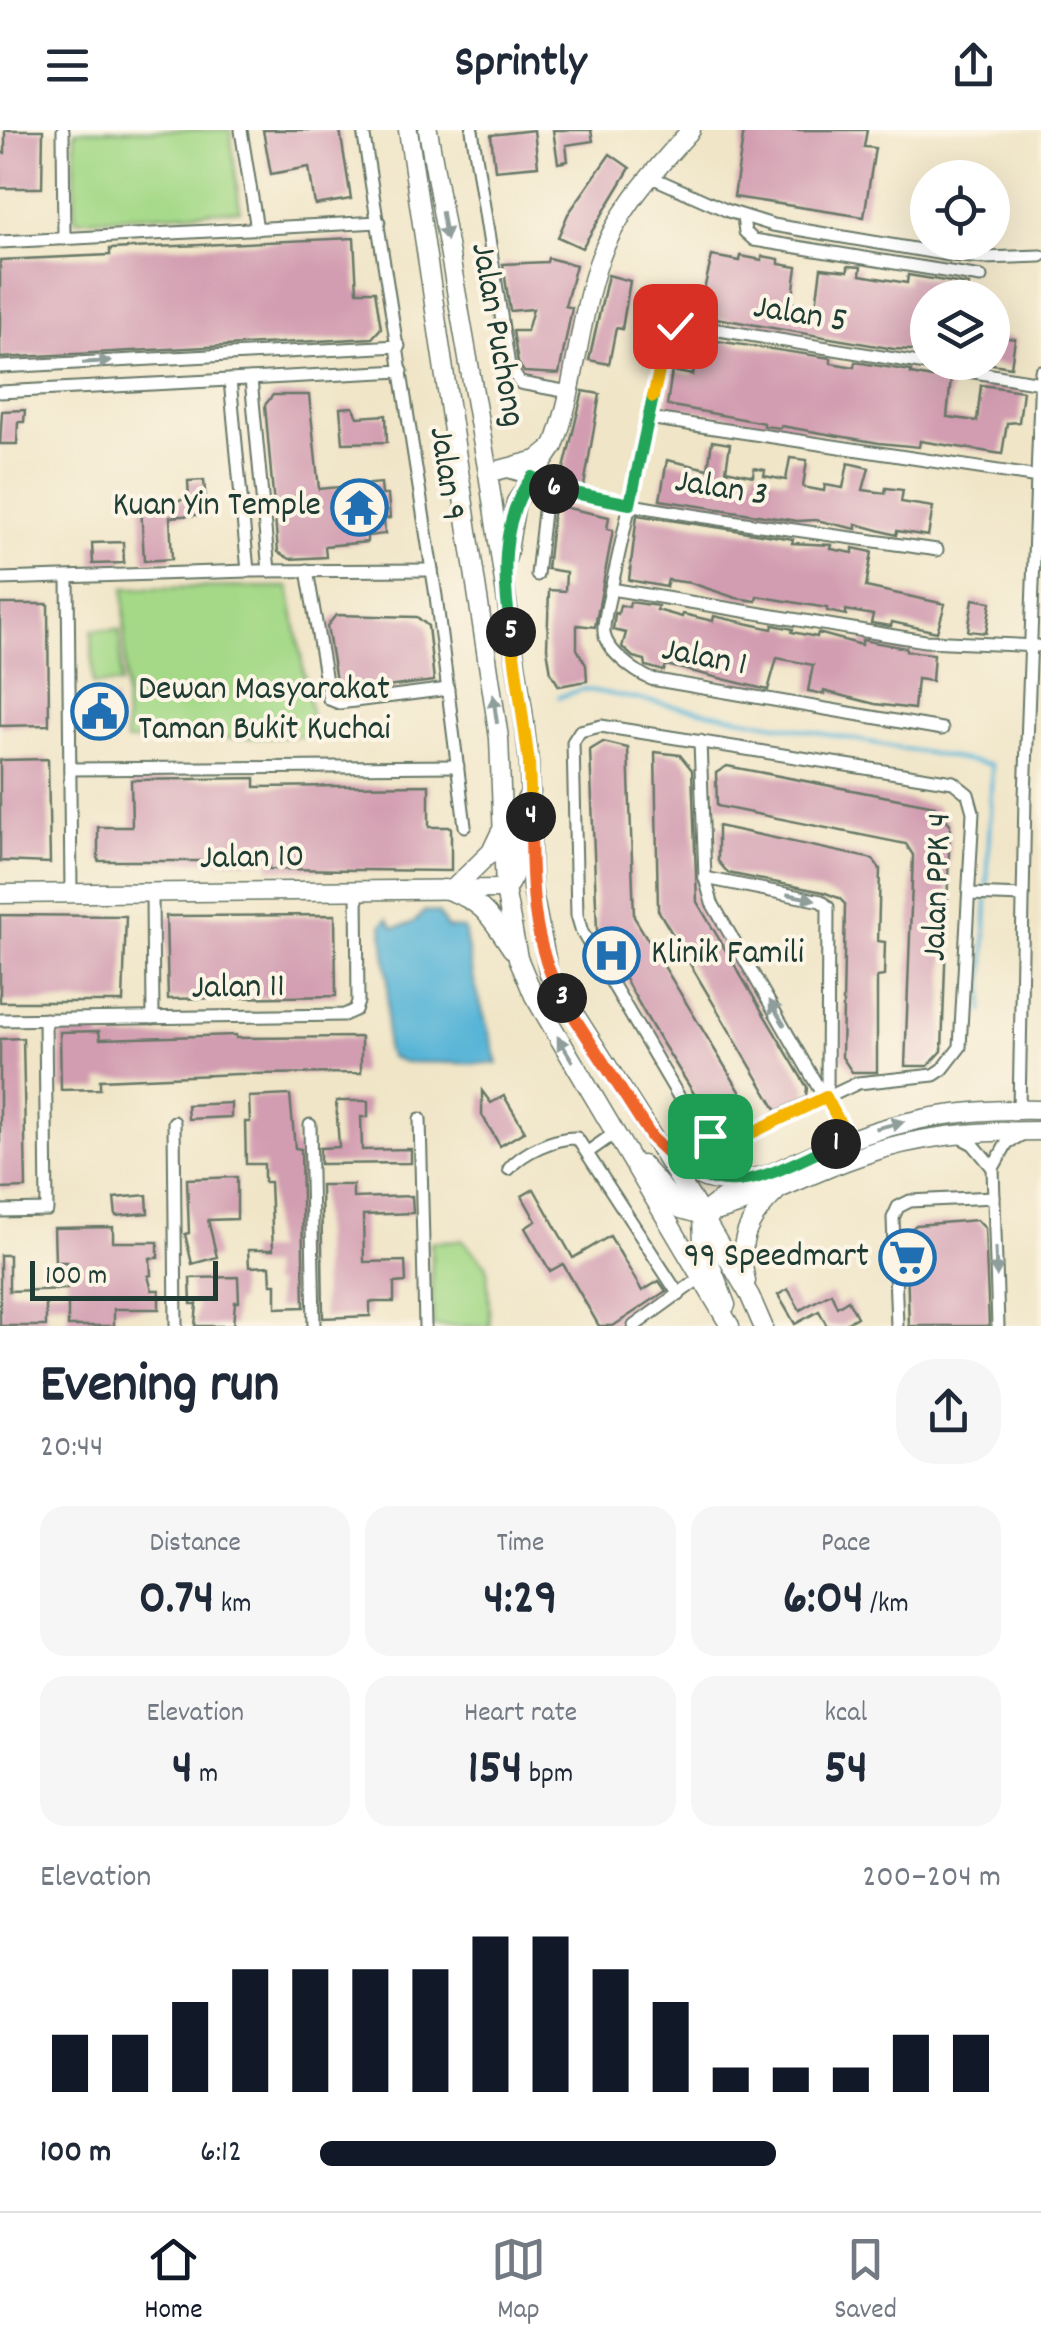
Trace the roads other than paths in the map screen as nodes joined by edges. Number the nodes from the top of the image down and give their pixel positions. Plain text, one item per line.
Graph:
1 (63, 130) edge
2 (242, 130) edge
3 (363, 130) edge
4 (408, 130) edge
5 (428, 130) edge
6 (472, 130) edge
7 (691, 130) edge
8 (649, 176) junction
9 (743, 217) junction
10 (379, 222) junction
11 (258, 229) junction
12 (64, 239) junction
13 (0, 242) edge
14 (1041, 256) edge
15 (981, 277) dead end
16 (398, 346) junction
17 (0, 367) edge
18 (402, 371) junction
19 (1041, 371) edge
20 (251, 379) junction
21 (230, 380) junction
22 (1040, 383) edge
23 (0, 392) edge
24 (568, 392) junction
25 (648, 418) junction
26 (453, 424) junction
27 (554, 446) junction
28 (495, 472) junction
29 (1038, 477) junction
30 (539, 480) junction
31 (630, 504) junction
32 (470, 538) junction
33 (937, 550) dead end
34 (307, 570) junction
35 (432, 570) junction
36 (248, 571) junction
37 (269, 571) junction
38 (538, 575) dead end
39 (68, 578) junction
40 (0, 579) edge
41 (612, 590) junction
42 (504, 591) junction
43 (1037, 646) edge
44 (448, 689) junction
45 (942, 729) dead end
46 (700, 741) junction
47 (458, 766) junction
48 (70, 769) junction
49 (530, 792) junction
50 (503, 806) junction
51 (465, 826) dead end
52 (706, 878) junction
53 (448, 889) junction
54 (505, 889) junction
55 (357, 890) junction
56 (152, 892) junction
57 (71, 893) junction
58 (0, 894) edge
59 (974, 894) junction
60 (1017, 895) junction
61 (518, 958) junction
62 (549, 974) junction
63 (153, 1018) junction
64 (44, 1019) junction
65 (0, 1020) edge
66 (826, 1097) junction
67 (1019, 1110) junction
68 (1041, 1110) edge
69 (420, 1119) dead end
70 (174, 1122) dead end
71 (310, 1125) dead end
72 (1000, 1132) junction
73 (1037, 1132) edge
74 (954, 1134) junction
75 (618, 1138) junction
76 (652, 1138) junction
77 (848, 1138) junction
78 (588, 1152) junction
79 (994, 1168) junction
80 (510, 1169) dead end
81 (772, 1184) junction
82 (994, 1197) junction
83 (0, 1211) edge
84 (702, 1215) junction
85 (700, 1278) junction
86 (679, 1294) junction
87 (750, 1296) junction
88 (729, 1324) edge
89 (176, 1326) edge
90 (314, 1326) edge
91 (425, 1326) edge
92 (634, 1326) edge
93 (764, 1326) edge
94 (897, 1326) edge
95 (998, 1326) edge

1 - 12 street
2 - 11 street
3 - 10 street, Jalan 9
4 - 26 main road, Jalan Puchong
5 -> 28 main road, Jalan Puchong
6 - 24 street
7 - 8 main road
8 - 9 street
8 - 24 main road
9 - 14 street
9 - 15 street
10 - 11 street
10 - 16 street, Jalan 9
11 - 12 street
12 - 13 street
17 -> 16 street
16 - 18 street, Jalan 9
18 - 20 street
18 - 35 street, Jalan 9
19 - 22 street
20 - 21 street
20 - 37 street
21 - 23 street
21 - 36 street
22 - 25 street, Jalan 5
22 - 29 street
24 - 27 main road
25 - 29 street
25 - 31 street, Jalan 5
26 - 28 main road
26 - 32 main road, Jalan Puchong
27 - 28 main road
27 - 30 main road
28 - 30 street, Jalan 3
28 - 32 main road
28 - 42 main road, Jalan Puchong
29 - 43 street
30 - 31 street, Jalan 3
30 - 38 street
30 - 42 main road
31 - 33 street, Jalan 3
31 - 41 street, Jalan 1
50 -> 32 main road, Jalan Puchong
34 - 35 street
34 - 37 street
34 - 44 street
35 - 44 street, Jalan 9
36 - 37 street
36 - 39 street
39 - 40 street
39 - 48 street
41 - 43 street
41 - 45 street, Jalan 1
42 - 49 main road, Jalan Puchong
43 - 60 street
44 - 47 street, Jalan 9
46 - 52 street
46 - 59 street, Jalan PPK 4
46 - 66 street, Jalan PPK 4
47 - 48 street
47 - 51 street, Jalan 9
48 - 57 street
49 - 54 main road
49 - 62 main road, Jalan Puchong
50 - 53 main road
50 - 54 main road, Jalan Puchong
66 -> 52 street
52 -> 66 street
53 - 54 main road, Jalan 10
53 - 55 main road, Jalan 10
53 - 61 main road
54 - 61 main road, Jalan Puchong
54 - 62 main road
55 - 56 main road, Jalan 10
55 - 63 street, Jalan 11
56 - 57 main road, Jalan 10
56 - 63 street
57 - 58 main road, Jalan 10
59 - 60 street
59 - 66 street, Jalan PPK 4
60 - 67 street
75 -> 61 main road, Jalan Puchong
62 - 76 main road, Jalan Puchong
63 - 64 street, Jalan 11
64 - 65 street, Jalan 11
64 - 83 street
66 - 77 street
67 - 68 main road
67 - 72 street
67 - 73 street
77 -> 67 main road
69 - 91 street
70 - 89 street
71 - 90 street
72 - 73 main road
72 - 74 main road
73 - 79 street
74 - 79 street
74 - 81 main road
75 - 78 street
75 - 84 main road
75 - 85 main road, Jalan Puchong
76 - 81 main road
76 - 84 main road, Jalan Puchong
77 - 81 main road
78 - 80 street
78 - 86 street
79 - 82 street
81 - 84 main road
81 - 87 main road
82 - 94 street
82 -> 95 street
84 - 87 main road, Jalan Puchong
84 - 88 main road
85 - 86 street
85 - 88 main road, Jalan Puchong
86 - 92 street
87 - 93 main road, Jalan Puchong

